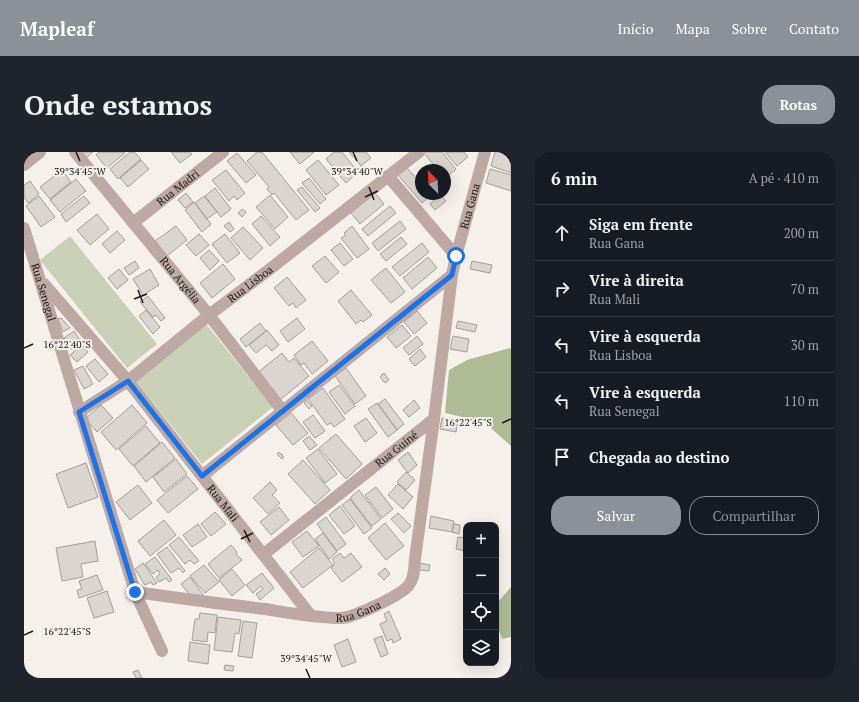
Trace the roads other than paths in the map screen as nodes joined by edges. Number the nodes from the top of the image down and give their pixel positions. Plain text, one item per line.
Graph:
1 (40, 152) edge
2 (75, 152) edge
3 (223, 152) edge
4 (419, 152) edge
5 (485, 152) edge
6 (24, 165) edge
7 (388, 176) junction
8 (133, 223) junction
9 (24, 228) edge
10 (456, 256) junction
11 (452, 275) junction
12 (41, 280) junction
13 (209, 315) junction
14 (128, 381) junction
15 (282, 410) junction
16 (79, 412) junction
17 (434, 419) junction
18 (202, 476) junction
19 (264, 554) junction
20 (135, 592) junction
21 (311, 616) junction
22 (162, 652) dead end

1 - 6 street
2 - 8 street, Rua Argélia
3 - 8 street, Rua Madri
4 - 7 street, Rua Lisboa
5 - 10 street, Rua Gana
7 - 10 street
7 - 13 street, Rua Lisboa
8 - 13 street, Rua Argélia
9 - 12 street, Rua Senegal
10 - 11 street, Rua Gana
11 - 15 street
11 - 17 street
12 - 14 street, Rua Mali
12 - 16 street, Rua Senegal
13 - 14 street, Rua Lisboa
13 - 15 street, Rua Argélia
14 - 16 street, Rua Lisboa
14 - 18 street, Rua Mali
15 - 18 street
16 - 20 street, Rua Senegal
17 - 19 street, Rua Guiné
17 - 21 street, Rua Gana
18 - 19 street, Rua Mali
19 - 21 street, Rua Mali
20 - 21 street, Rua Gana
20 - 22 street, Rua Senegal

